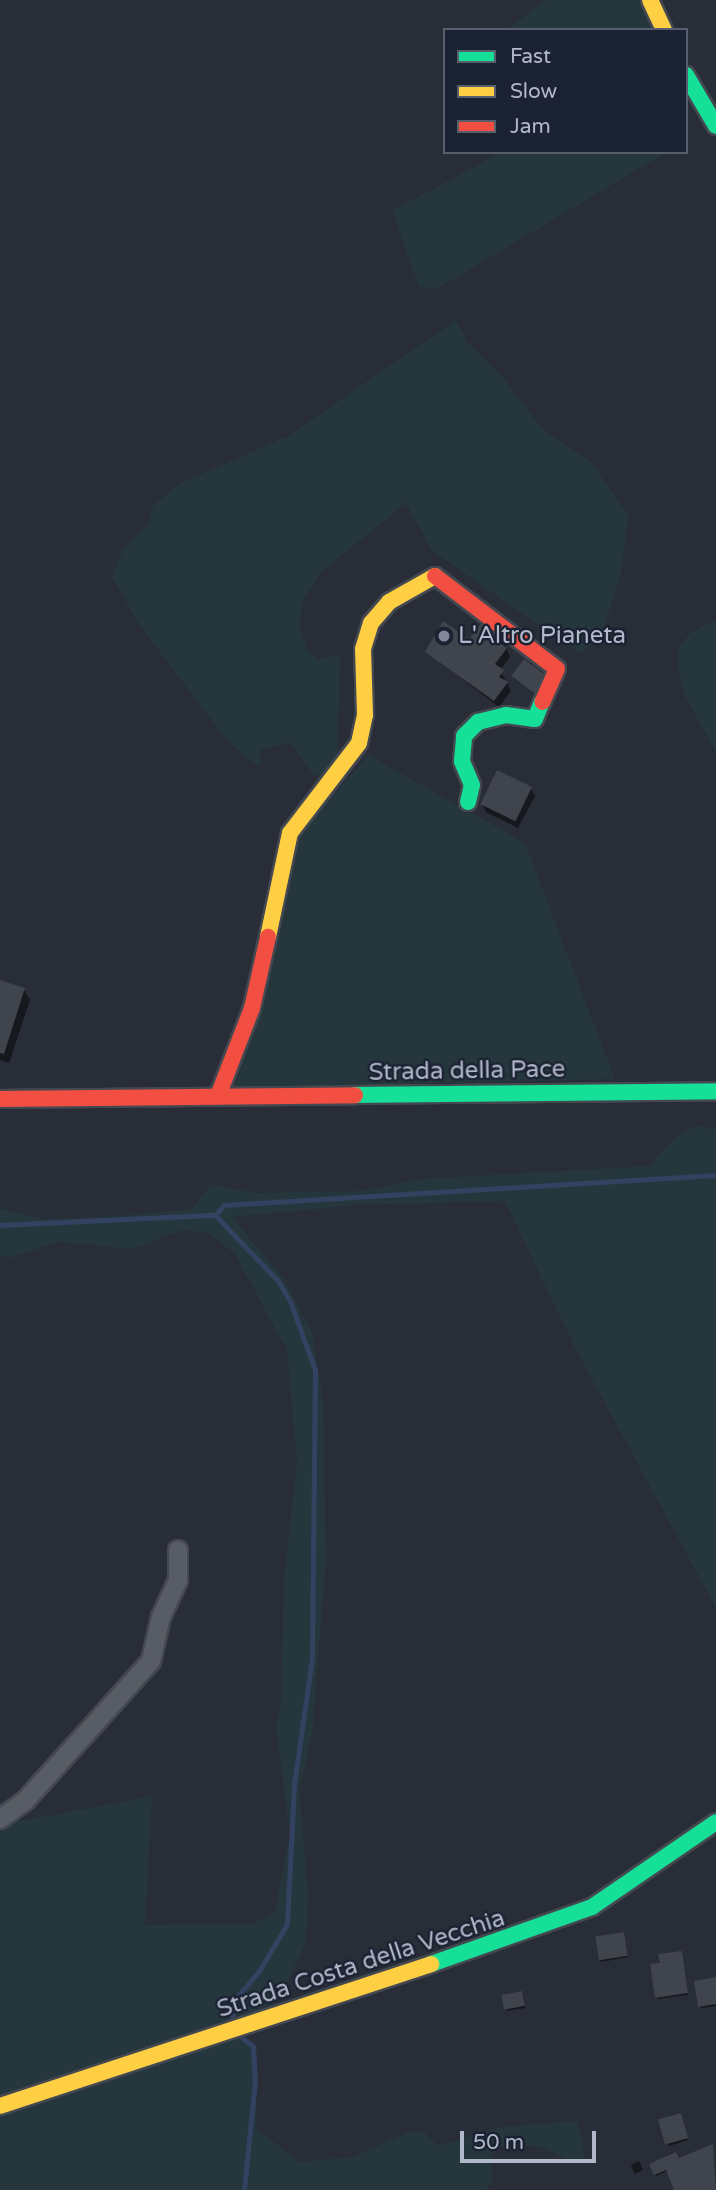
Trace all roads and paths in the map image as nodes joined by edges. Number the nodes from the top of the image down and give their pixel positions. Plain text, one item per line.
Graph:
1 (650, 0) edge
2 (663, 28) edge
3 (688, 78) edge
4 (716, 126) edge
5 (468, 802) dead end
6 (716, 1091) edge
7 (218, 1096) junction
8 (0, 1099) edge
9 (178, 1550) dead end
10 (0, 1819) edge
11 (716, 1822) edge
12 (0, 2106) edge

1 - 2 street
3 - 4 street
5 - 7 street
6 - 7 street, Strada della Pace
7 - 8 street, Strada della Pace
9 - 10 street
11 - 12 street, Strada Costa della Vecchia

